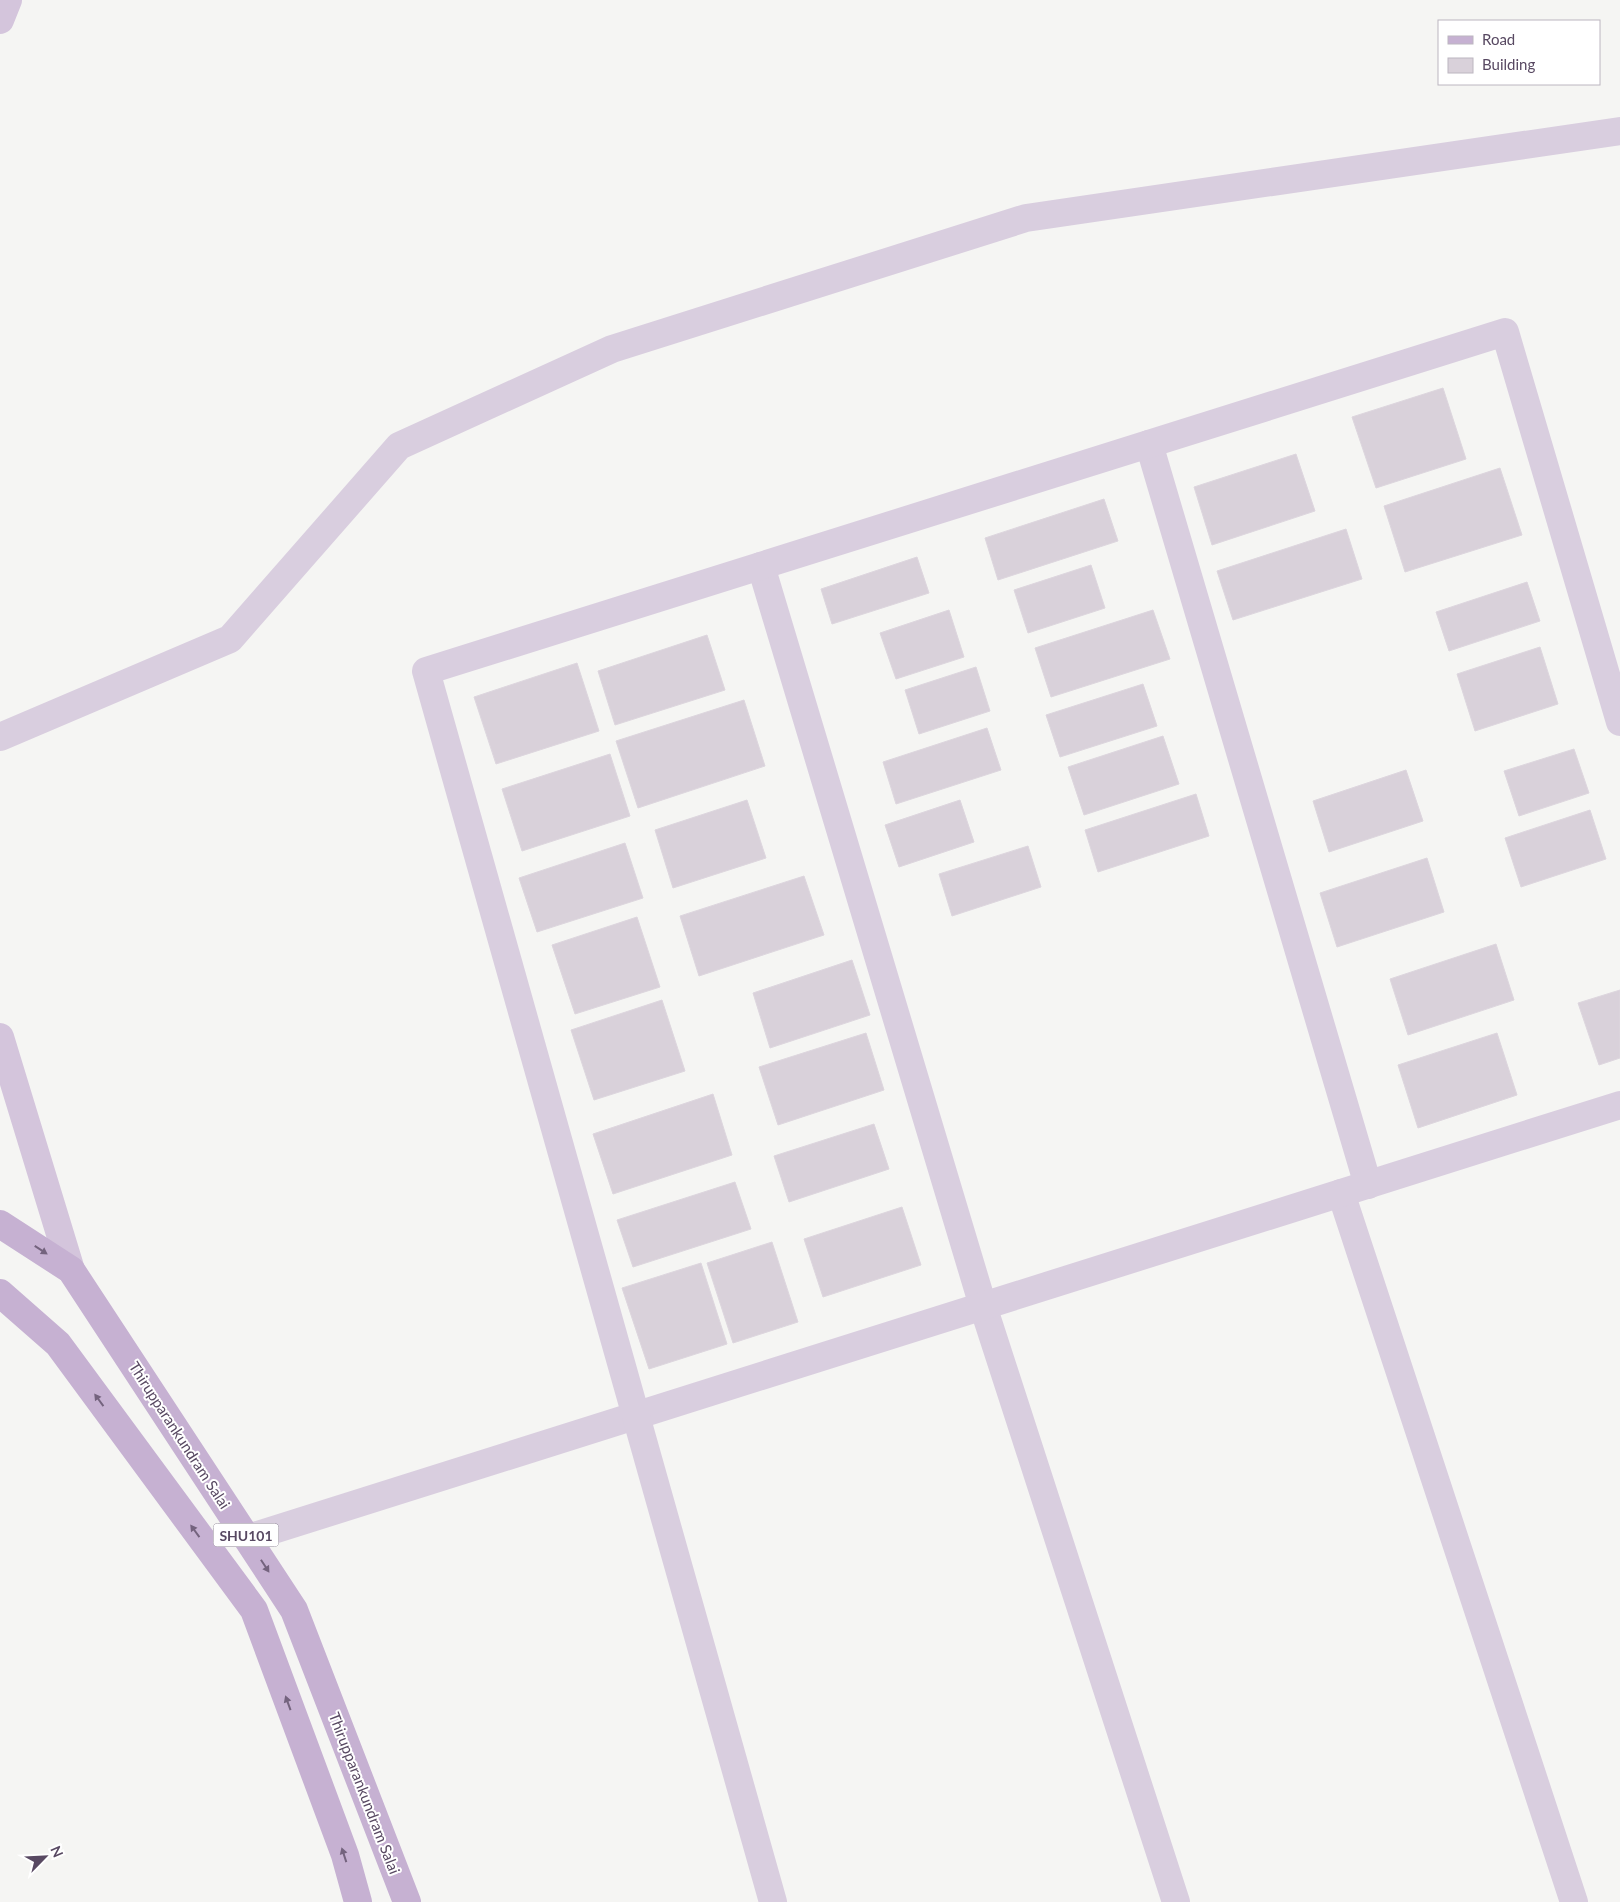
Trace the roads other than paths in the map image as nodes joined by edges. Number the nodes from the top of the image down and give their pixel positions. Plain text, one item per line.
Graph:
1 (8, 0) edge
2 (0, 20) edge
3 (1620, 131) edge
4 (1149, 444) junction
5 (761, 566) junction
6 (1620, 722) edge
7 (0, 737) edge
8 (0, 1037) edge
9 (1620, 1105) edge
10 (1368, 1184) junction
11 (1340, 1193) junction
12 (0, 1224) edge
13 (72, 1270) junction
14 (0, 1293) edge
15 (983, 1306) junction
16 (635, 1415) junction
17 (248, 1538) junction
18 (358, 1902) edge
19 (407, 1902) edge
20 (773, 1902) edge
21 (1176, 1902) edge
22 (1574, 1902) edge

1 - 2 main road
3 - 7 street
4 - 5 street
4 - 6 street
4 - 10 street
5 - 15 street
5 - 16 street
8 - 13 main road
9 - 10 street
10 - 11 street
11 - 15 street
11 - 22 street
12 -> 13 main road, Thirupparankundram Salai / SHU101
13 - 17 main road, Thirupparankundram Salai / SHU101
18 -> 14 main road, SHU101
15 - 16 street
15 - 21 street
16 - 17 street
16 - 20 street
17 -> 19 main road, Thirupparankundram Salai / SHU101

